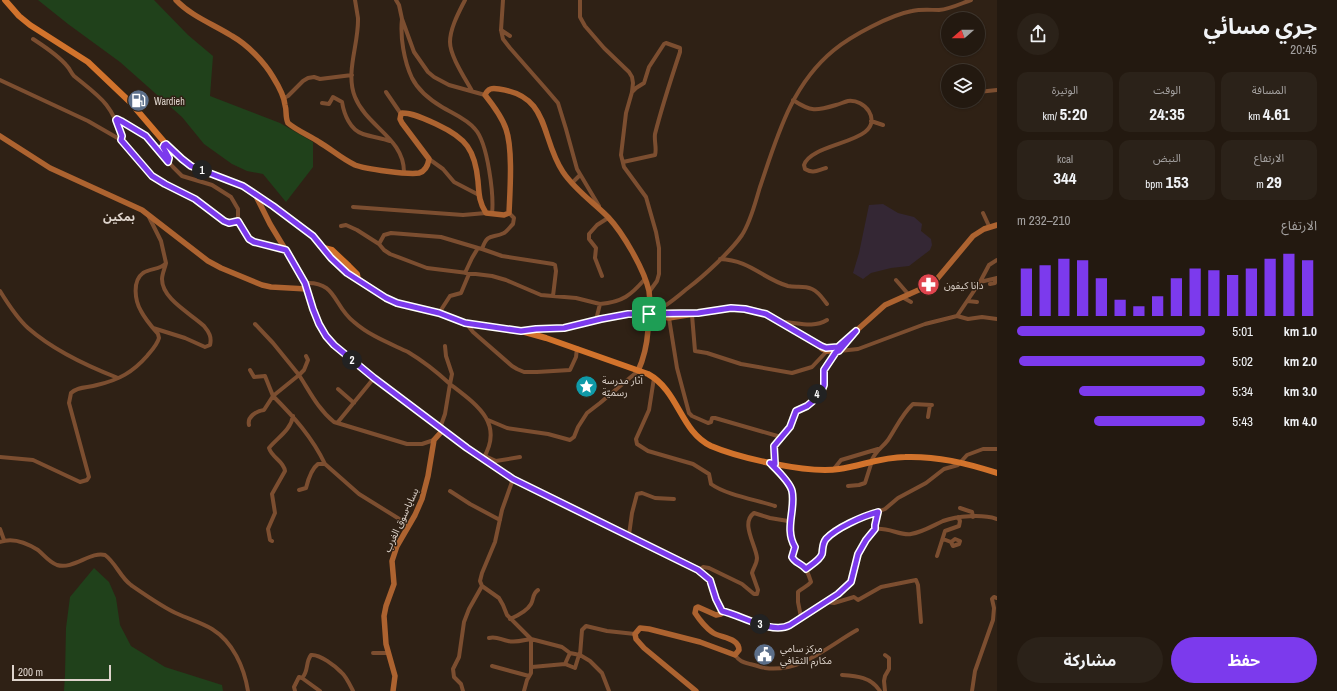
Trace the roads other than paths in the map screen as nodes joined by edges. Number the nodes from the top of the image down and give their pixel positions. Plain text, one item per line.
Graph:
1 (5, 0) edge
2 (176, 0) edge
3 (355, 0) edge
4 (396, 0) edge
5 (464, 0) edge
6 (503, 0) edge
7 (580, 0) edge
8 (971, 0) edge
9 (402, 19) junction
10 (500, 30) junction
11 (510, 36) dead end
12 (34, 38) dead end
13 (352, 75) junction
14 (0, 80) edge
15 (997, 90) edge
16 (472, 91) junction
17 (985, 91) edge
18 (386, 92) dead end
19 (632, 92) junction
20 (485, 95) junction
21 (284, 98) junction
22 (793, 100) junction
23 (322, 103) dead end
24 (401, 114) junction
25 (116, 120) junction
26 (871, 122) junction
27 (883, 125) dead end
28 (0, 136) edge
29 (121, 140) junction
30 (393, 142) junction
31 (166, 144) junction
32 (429, 159) junction
33 (168, 162) junction
34 (623, 162) junction
35 (826, 168) dead end
36 (404, 172) junction
37 (580, 175) junction
38 (572, 183) junction
39 (255, 194) junction
40 (479, 195) junction
41 (353, 207) dead end
42 (602, 212) junction
43 (509, 213) junction
44 (983, 213) dead end
45 (489, 214) junction
46 (148, 215) junction
47 (608, 218) junction
48 (238, 221) junction
49 (997, 225) edge
50 (340, 226) dead end
51 (990, 226) junction
52 (379, 244) junction
53 (480, 248) junction
54 (286, 250) junction
55 (720, 259) junction
56 (997, 260) edge
57 (166, 264) junction
58 (467, 274) junction
59 (602, 276) dead end
60 (996, 278) edge
61 (645, 279) junction
62 (896, 280) dead end
63 (980, 282) junction
64 (990, 284) dead end
65 (306, 286) junction
66 (0, 291) edge
67 (649, 292) junction
68 (909, 295) junction
69 (553, 296) junction
70 (902, 297) junction
71 (968, 301) junction
72 (911, 302) dead end
73 (977, 302) dead end
74 (600, 304) junction
75 (827, 304) dead end
76 (439, 313) junction
77 (649, 313) junction
78 (694, 314) junction
79 (957, 316) junction
80 (669, 318) junction
81 (997, 319) edge
82 (596, 320) junction
83 (827, 320) dead end
84 (781, 322) junction
85 (465, 323) junction
86 (255, 324) dead end
87 (153, 328) junction
88 (521, 331) junction
89 (807, 338) junction
90 (445, 346) dead end
91 (577, 348) junction
92 (837, 350) junction
93 (826, 351) junction
94 (306, 356) dead end
95 (250, 370) dead end
96 (638, 370) junction
97 (299, 375) junction
98 (118, 378) junction
99 (374, 378) junction
100 (654, 378) junction
101 (450, 384) junction
102 (338, 388) dead end
103 (273, 396) junction
104 (354, 403) junction
105 (293, 416) junction
106 (928, 417) dead end
107 (488, 420) junction
108 (338, 422) junction
109 (249, 425) dead end
110 (441, 429) junction
111 (781, 437) junction
112 (434, 440) junction
113 (879, 449) junction
114 (997, 449) edge
115 (0, 457) edge
116 (520, 457) dead end
117 (484, 458) junction
118 (871, 462) junction
119 (961, 462) junction
120 (773, 463) junction
121 (325, 464) junction
122 (833, 470) junction
123 (997, 473) edge
124 (513, 479) junction
125 (848, 486) dead end
126 (299, 490) dead end
127 (450, 491) dead end
128 (674, 499) dead end
129 (775, 506) dead end
130 (960, 508) dead end
131 (878, 512) junction
132 (958, 517) junction
133 (973, 517) junction
134 (997, 519) edge
135 (500, 520) junction
136 (790, 520) junction
137 (409, 525) junction
138 (0, 529) edge
139 (875, 529) junction
140 (629, 535) junction
141 (943, 539) junction
142 (2, 541) edge
143 (272, 541) dead end
144 (950, 542) dead end
145 (936, 556) dead end
146 (806, 569) junction
147 (698, 570) junction
148 (482, 586) junction
149 (538, 590) dead end
150 (997, 598) edge
151 (827, 602) junction
152 (722, 611) junction
153 (801, 617) junction
154 (510, 619) junction
155 (921, 622) dead end
156 (857, 630) dead end
157 (635, 634) junction
158 (489, 638) dead end
159 (531, 639) junction
160 (373, 653) dead end
161 (389, 653) junction
162 (570, 653) junction
163 (579, 655) junction
164 (735, 655) junction
165 (885, 655) dead end
166 (565, 664) junction
167 (492, 666) dead end
168 (532, 667) junction
169 (842, 675) dead end
170 (529, 676) junction
171 (302, 678) junction
172 (248, 691) edge
173 (295, 691) edge
174 (320, 691) edge
175 (353, 691) edge
176 (394, 691) edge
177 (463, 691) edge
178 (524, 691) edge
179 (609, 691) edge
180 (696, 691) edge
181 (880, 691) edge
182 (885, 691) edge
183 (972, 691) edge

1 - 31 main road
2 - 21 street
3 - 13 street
4 - 9 street
5 - 16 street
6 - 10 street
7 - 19 street
8 - 22 street
9 - 16 street
9 - 45 street
10 - 11 street
10 - 37 street
12 - 25 street
13 - 21 street
13 - 30 street
14 - 29 street
15 - 17 street
16 - 20 street
18 - 24 street
19 - 34 street
19 - 34 street
20 - 38 street
20 - 43 street
21 - 36 street
22 - 26 street
22 - 55 street
23 - 30 street
24 - 32 street
24 - 40 street
25 - 29 street
25 - 33 street
26 - 27 street
26 - 35 street
28 - 46 street
29 - 48 street
30 - 36 street
31 - 33 street
31 - 39 main road
32 - 36 street
32 - 40 street
33 - 48 street
34 - 67 street
37 - 38 street
37 - 42 street
38 - 42 street
39 - 54 street
39 - 76 main road
40 - 45 street
41 - 45 street
42 - 47 street
43 - 45 street
43 - 53 street
44 - 51 street
46 - 57 street
46 - 65 street
47 - 59 street
47 - 61 street
48 - 54 street
49 - 51 street
50 - 52 street
51 - 68 street
52 - 53 street
52 - 58 street
53 - 58 street
53 - 69 street
54 - 65 street
55 - 75 street
55 - 77 street
56 - 63 street
57 - 87 street
57 - 87 street
58 - 69 street
58 - 76 street
60 - 63 street
60 - 64 street
61 - 67 street
61 - 74 street
62 - 68 street
63 - 71 street
65 - 99 street
65 - 101 street
66 - 98 street
67 - 77 street
68 - 70 street
69 - 74 street
70 - 72 street
70 - 92 street
71 - 73 street
71 - 79 street
74 - 82 street
76 - 85 main road
77 - 78 street
77 - 80 street
77 - 82 street
77 - 96 street
78 - 80 street
78 - 84 street
78 - 93 street
79 - 81 street
79 - 92 street
80 - 111 street
82 - 88 street
83 - 84 street
84 - 89 street
85 - 88 main road
85 - 91 street
86 - 97 street
87 - 98 street
88 - 91 main road
89 - 92 street
89 - 93 street
90 - 101 street
91 - 96 main road
92 - 93 street
92 - 111 street
94 - 97 street
95 - 103 street
96 - 100 main road
96 - 107 street
97 - 103 street
97 - 108 street
98 - 115 street
99 - 104 street
99 - 110 street
100 - 120 main road
100 - 129 street
101 - 107 street
101 - 110 street
102 - 104 street
103 - 105 street
103 - 109 street
104 - 108 street
105 - 121 street
105 - 143 street
106 - 113 street
107 - 117 street
108 - 112 street
110 - 112 street
110 - 117 street
111 - 120 street
112 - 137 street, بسايا-سوق الغرب
113 - 118 street
113 - 122 street
114 - 119 street
116 - 117 street
117 - 124 street
118 - 119 main road
118 - 122 main road
118 - 125 street
119 - 123 main road
119 - 131 street
120 - 122 main road
120 - 136 street
121 - 126 street
121 - 137 street
124 - 135 street
124 - 140 street
127 - 135 street
128 - 140 street
130 - 133 street
131 - 139 street
131 - 146 street
132 - 133 street
132 - 139 street
132 - 141 street
133 - 134 street
135 - 148 street
136 - 146 street
136 - 147 street
137 - 161 street, بسايا-سوق الغرب
138 - 142 street
139 - 151 street
140 - 147 street
141 - 144 street
141 - 145 street
142 - 172 street
146 - 153 street
147 - 152 street
148 - 154 street
148 - 177 street
149 - 154 street
150 - 183 street
151 - 153 street
151 - 155 street
152 - 153 street
152 - 164 street
154 - 159 street
156 - 164 street
157 - 163 street
157 - 164 street
157 - 180 street
158 - 159 street
159 - 162 street
159 - 168 street
160 - 161 street
161 - 176 street, بسايا-سوق الغرب
162 - 163 street
162 - 166 street
163 - 166 street
163 - 179 street
165 - 182 street
166 - 168 street
167 - 170 street
168 - 170 street
169 - 181 street
170 - 178 street
171 - 173 street
171 - 174 street
171 - 175 street

